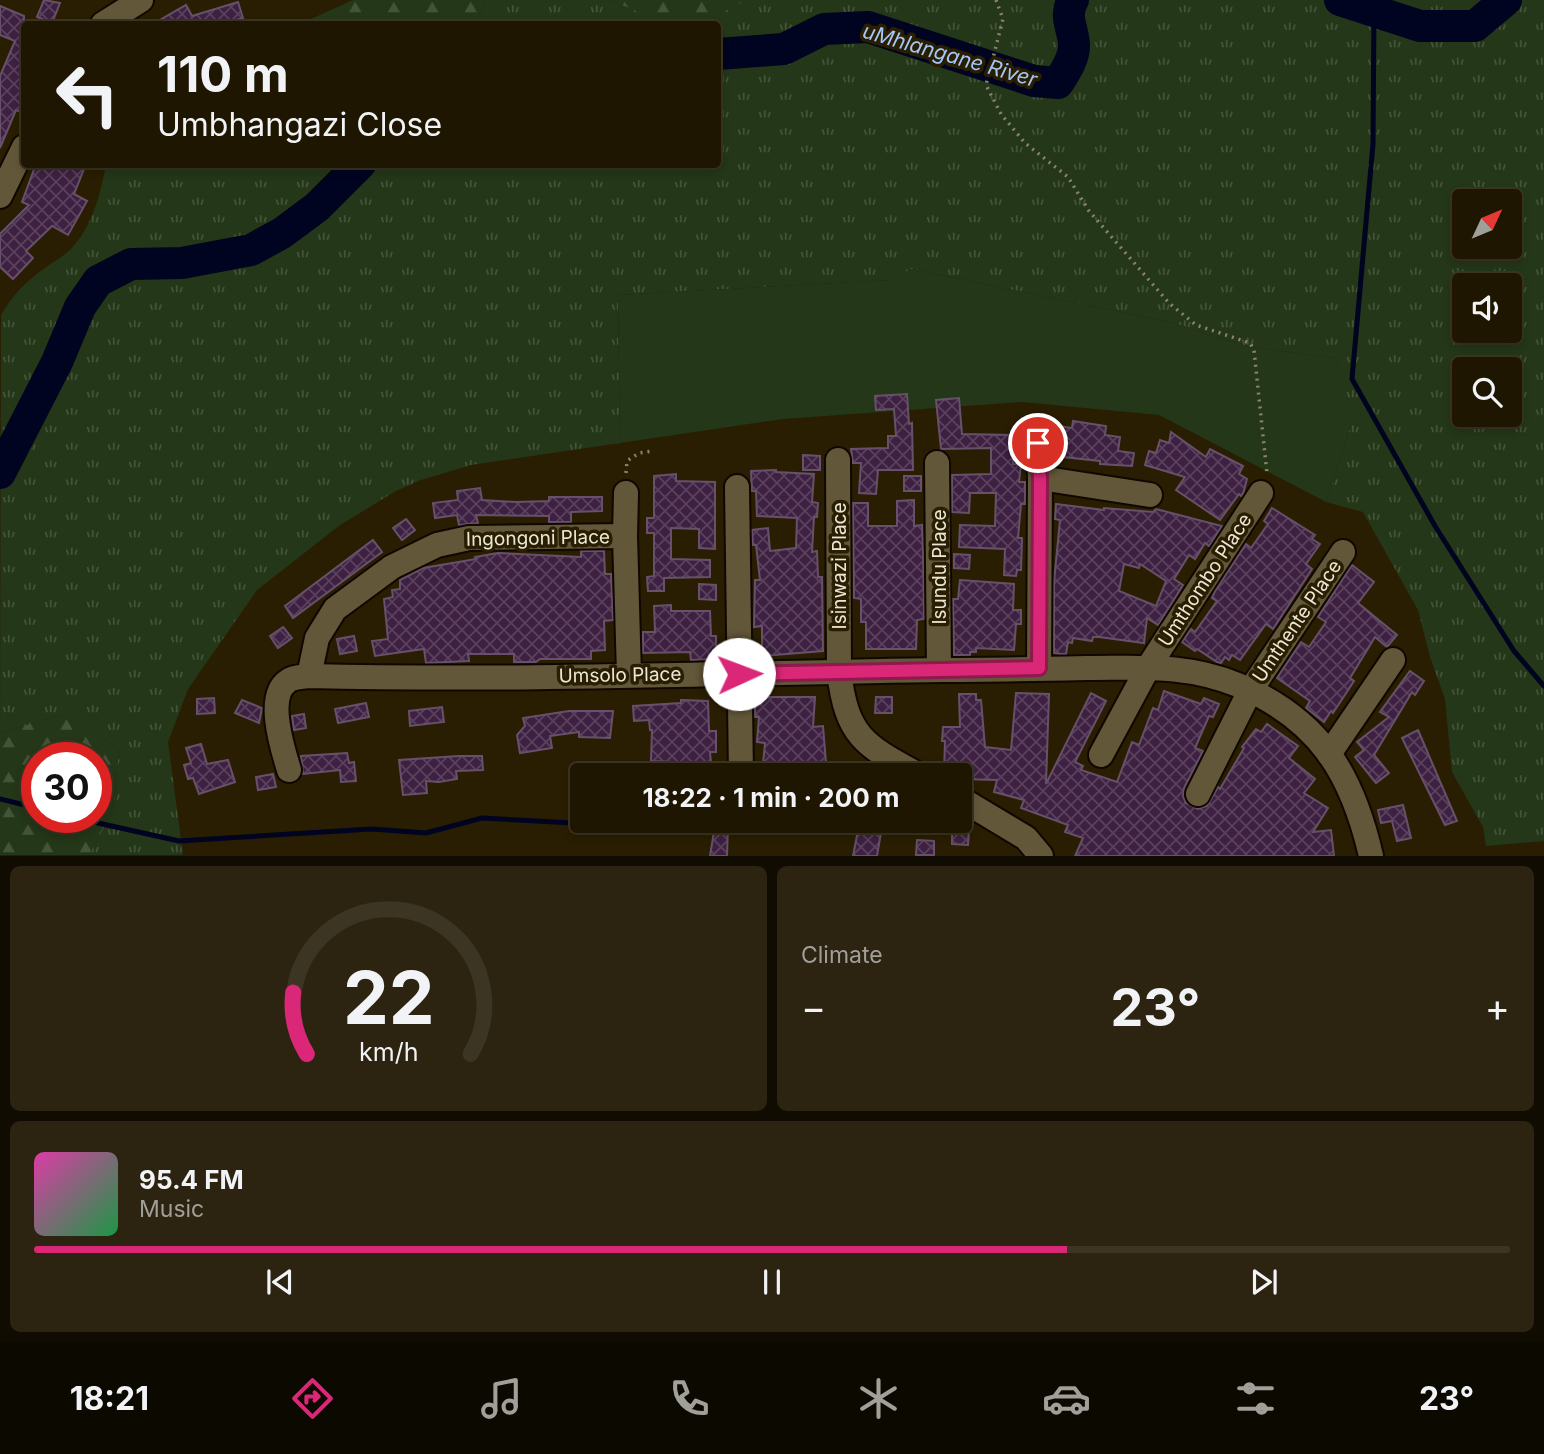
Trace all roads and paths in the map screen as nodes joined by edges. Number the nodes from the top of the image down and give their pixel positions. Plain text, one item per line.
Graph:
1 (141, 0) edge
2 (996, 0) edge
3 (108, 21) edge
4 (21, 153) edge
5 (0, 196) edge
6 (1038, 443) dead end
7 (653, 451) dead end
8 (838, 460) dead end
9 (937, 463) dead end
10 (1040, 478) junction
11 (737, 487) dead end
12 (626, 493) joint
13 (1150, 495) dead end
14 (1260, 495) joint
15 (625, 536) junction
16 (1343, 552) dead end
17 (1394, 660) dead end
18 (1149, 666) junction
19 (1039, 668) junction
20 (939, 670) junction
21 (839, 672) junction
22 (629, 674) junction
23 (739, 674) junction
24 (309, 676) junction
25 (1250, 691) junction
26 (1329, 754) junction
27 (1101, 755) dead end
28 (741, 763) edge
29 (897, 763) edge
30 (289, 770) dead end
31 (1198, 794) dead end
32 (972, 806) edge
33 (1041, 856) edge
34 (1371, 856) edge

1 - 3 street
2 - 14 path
4 - 5 street
6 - 10 street
7 - 12 path
8 - 21 street, Isinwazi Place
9 - 20 street, Isundu Place
10 - 13 street
10 - 19 street
11 - 23 street
12 - 15 street
14 - 18 street, Umthombo Place
15 - 22 street
15 - 24 street, Ingongoni Place
16 - 25 street, Umthente Place
17 - 26 street
18 - 19 street, Umsolo Place
18 - 25 street, Umsolo Place
18 - 27 street, Umthombo Place
19 - 20 street, Umsolo Place
20 - 21 street, Umsolo Place
21 - 23 street, Umsolo Place
21 - 29 street, Isinwazi Place
22 - 23 street, Umsolo Place
22 - 24 street, Umsolo Place
23 - 28 street
24 - 30 street, Umsolo Place
25 - 26 street, Umsolo Place
25 - 31 street, Umthente Place
26 - 34 street, Umsolo Place
32 - 33 street

